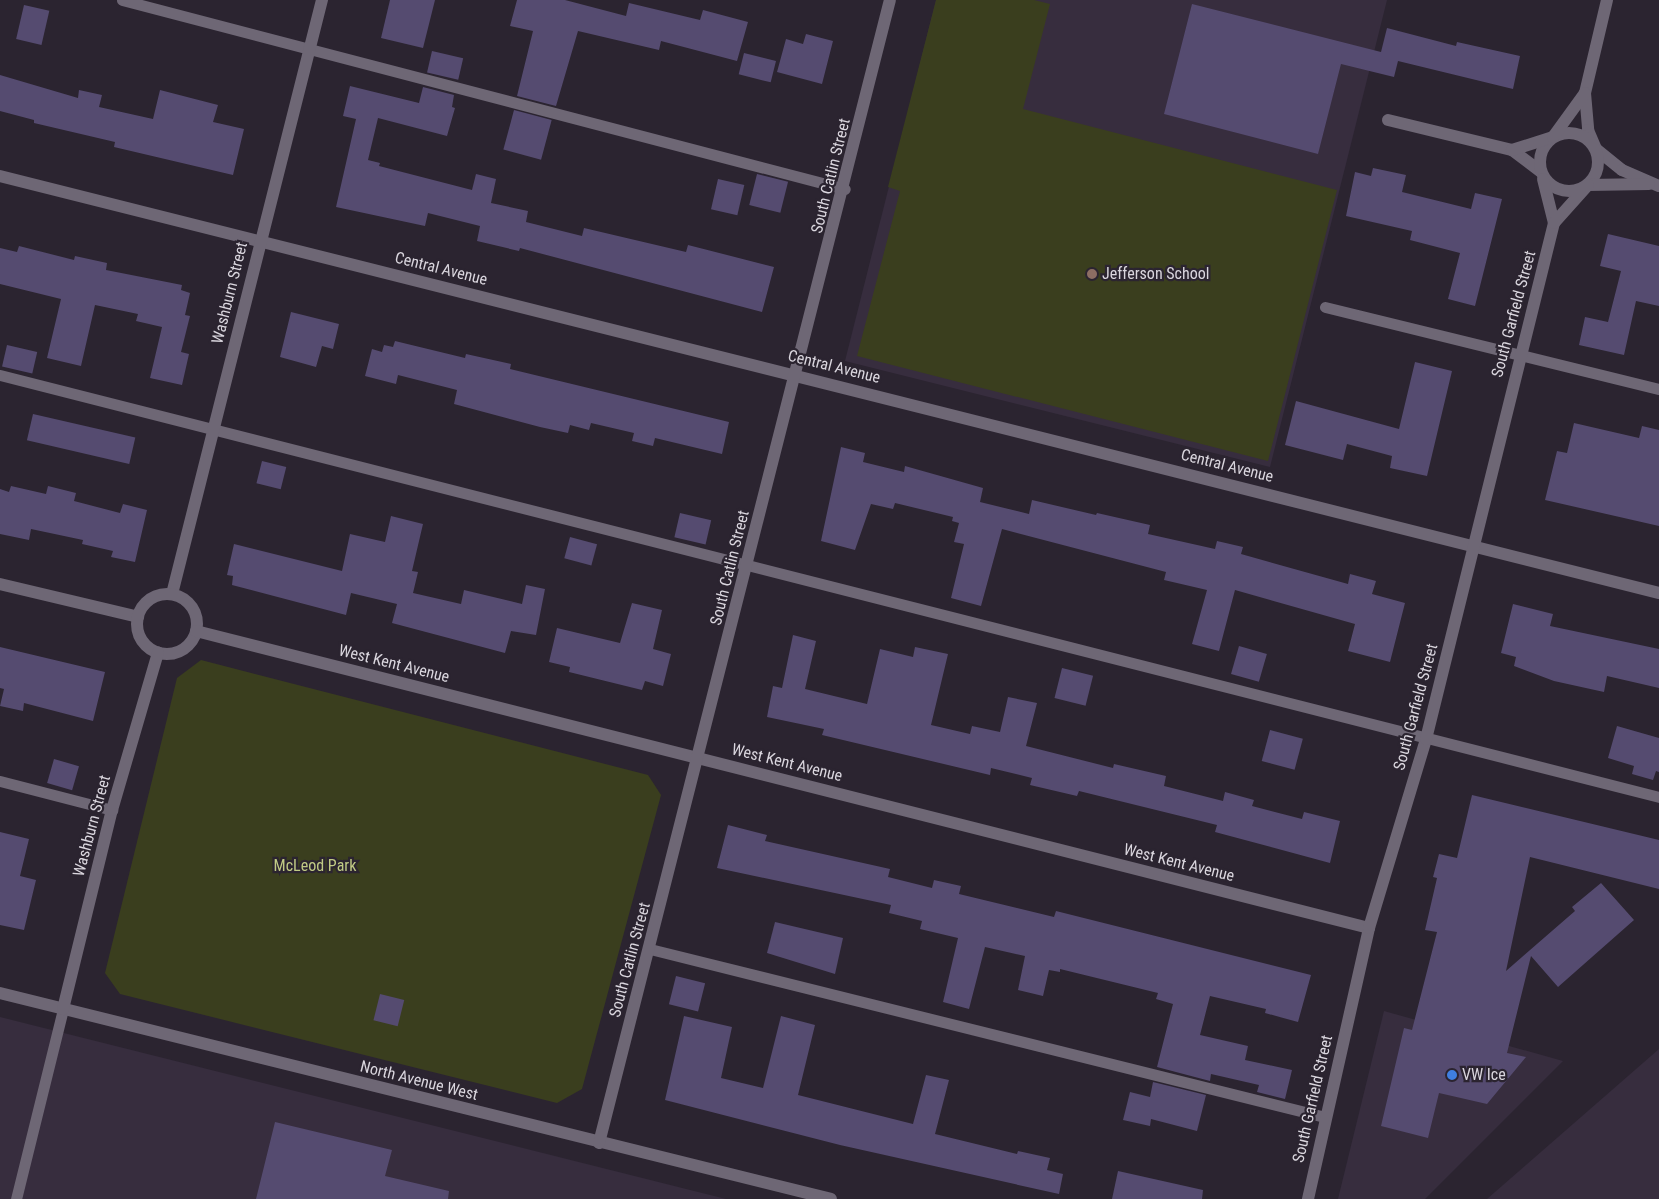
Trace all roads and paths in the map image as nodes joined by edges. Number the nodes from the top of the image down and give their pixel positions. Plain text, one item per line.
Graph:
1 (122, 0) edge
2 (322, 0) edge
3 (890, 0) edge
4 (1607, 0) edge
5 (309, 50) junction
6 (1585, 93) junction
7 (1388, 120) dead end
8 (1553, 137) junction
9 (1596, 149) junction
10 (1512, 150) junction
11 (1541, 172) junction
12 (0, 176) edge
13 (1588, 185) junction
14 (1656, 185) edge
15 (844, 189) junction
16 (1554, 223) junction
17 (259, 240) junction
18 (1325, 307) dead end
19 (1520, 355) junction
20 (797, 374) junction
21 (0, 375) edge
22 (1659, 389) edge
23 (214, 428) junction
24 (1475, 547) junction
25 (748, 566) junction
26 (0, 584) edge
27 (1659, 593) edge
28 (172, 594) junction
29 (138, 617) junction
30 (196, 631) junction
31 (158, 653) junction
32 (1426, 739) junction
33 (698, 757) junction
34 (0, 782) edge
35 (1659, 797) edge
36 (112, 810) junction
37 (1369, 928) junction
38 (650, 949) junction
39 (0, 993) edge
40 (63, 1008) junction
41 (1325, 1118) junction
42 (599, 1143) junction
43 (16, 1199) edge
44 (831, 1199) edge
45 (1308, 1199) edge

1 - 5 lane
2 - 5 street, Washburn Street
3 - 15 street, South Catlin Street
4 - 6 street
5 - 15 lane
5 - 17 street, Washburn Street
6 - 8 street
6 - 9 street
7 - 10 street
8 - 9 street
8 - 10 street
8 - 11 street
9 - 13 street
9 - 14 street
10 - 11 street
11 - 13 street
11 - 16 street, South Garfield Street
12 - 17 street, Central Avenue
13 - 14 street
13 - 16 street, South Garfield Street
15 - 20 street, South Catlin Street
16 - 19 street, South Garfield Street
17 - 20 street, Central Avenue
17 - 23 street, Washburn Street
18 - 19 lane
19 - 22 lane
19 - 24 street, South Garfield Street
20 - 24 street, Central Avenue
20 - 25 street, South Catlin Street
21 - 23 lane
23 - 25 lane
23 - 28 street, Washburn Street
24 - 27 street, Central Avenue
24 - 32 street, South Garfield Street
25 - 32 lane
25 - 33 street, South Catlin Street
26 - 29 street
28 - 29 street
28 - 30 street
29 - 31 street
30 - 31 street
30 - 33 street, West Kent Avenue
31 - 36 street, Washburn Street
32 - 35 lane
32 - 37 street, South Garfield Street
33 - 37 street, West Kent Avenue
33 - 38 street, South Catlin Street
34 - 36 lane
36 - 40 street, Washburn Street
37 - 41 street, South Garfield Street
38 - 41 lane
38 - 42 street, South Catlin Street
39 - 40 street, North Avenue West
40 - 42 street, North Avenue West
40 - 43 lane
41 - 45 street, South Garfield Street
42 - 44 street, North Avenue West

